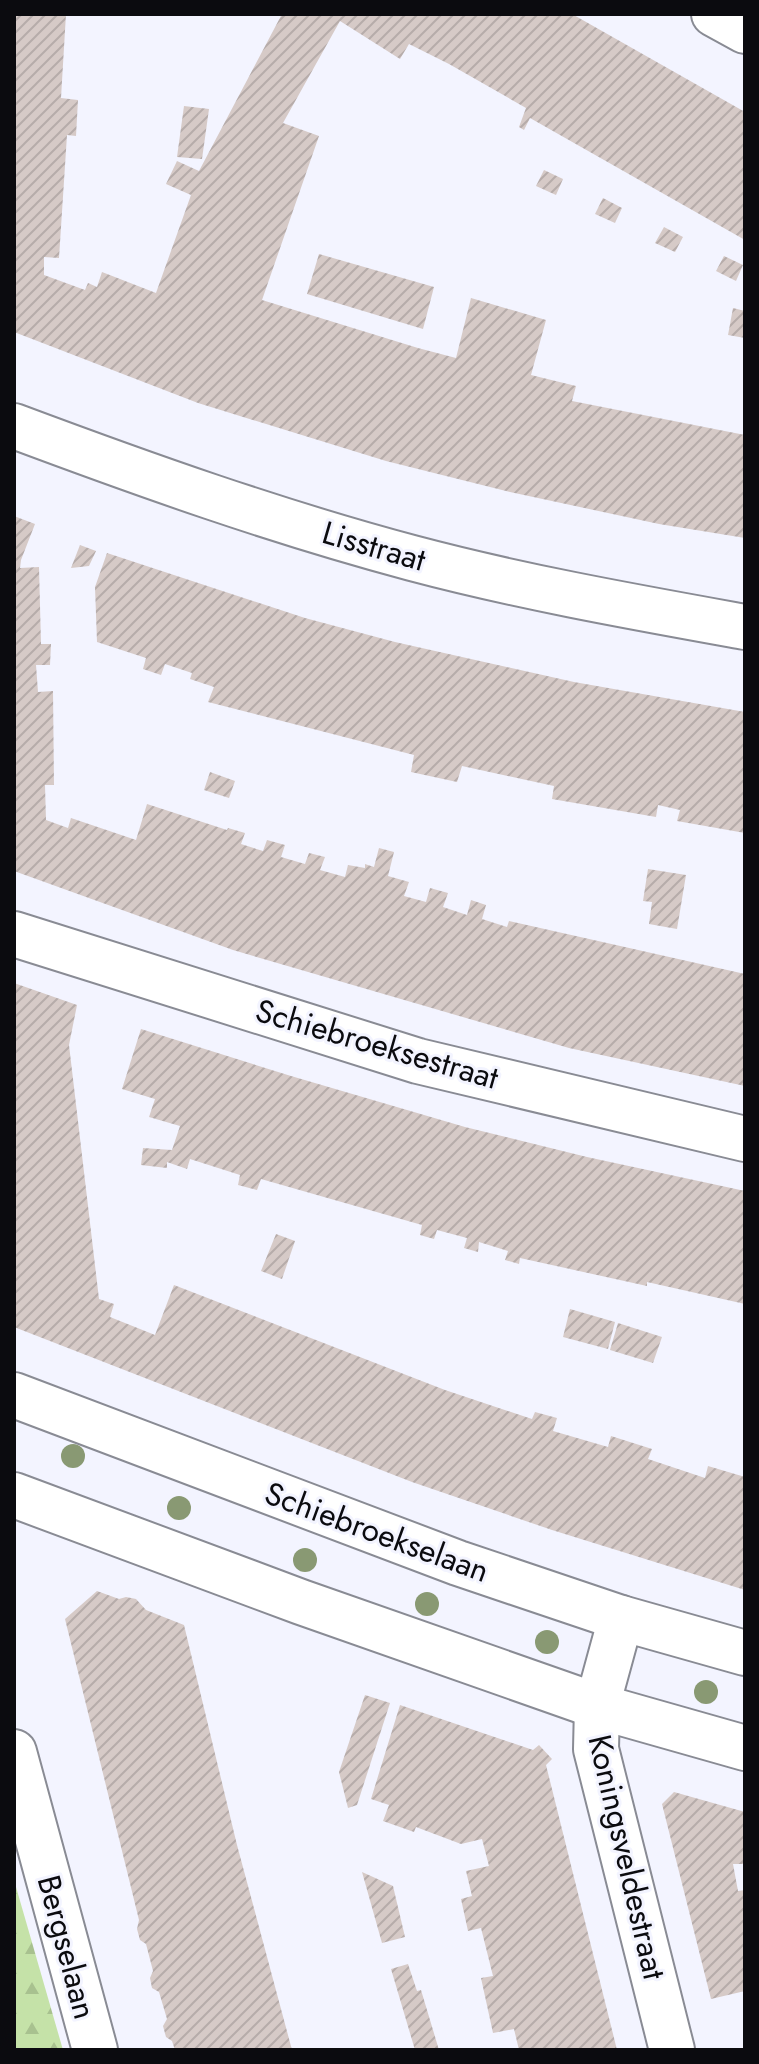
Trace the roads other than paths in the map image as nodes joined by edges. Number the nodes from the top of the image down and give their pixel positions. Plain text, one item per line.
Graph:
1 (714, 14) edge
2 (745, 31) edge
3 (14, 426) edge
4 (745, 627) edge
5 (14, 934) edge
6 (745, 1139) edge
7 (14, 1395) edge
8 (14, 1495) edge
9 (621, 1618) junction
10 (745, 1653) edge
11 (597, 1706) junction
12 (745, 1748) edge
13 (14, 1752) edge
14 (95, 2050) edge
15 (672, 2050) edge

1 - 2 street
3 - 4 street, Lisstraat
5 - 6 street, Schiebroeksestraat
7 - 9 street, Schiebroekselaan
8 - 11 street
9 - 10 street, Schiebroekselaan
9 - 11 street, Koningsveldestraat
11 - 12 street
11 - 15 street, Koningsveldestraat
13 - 14 street, Bergselaan

